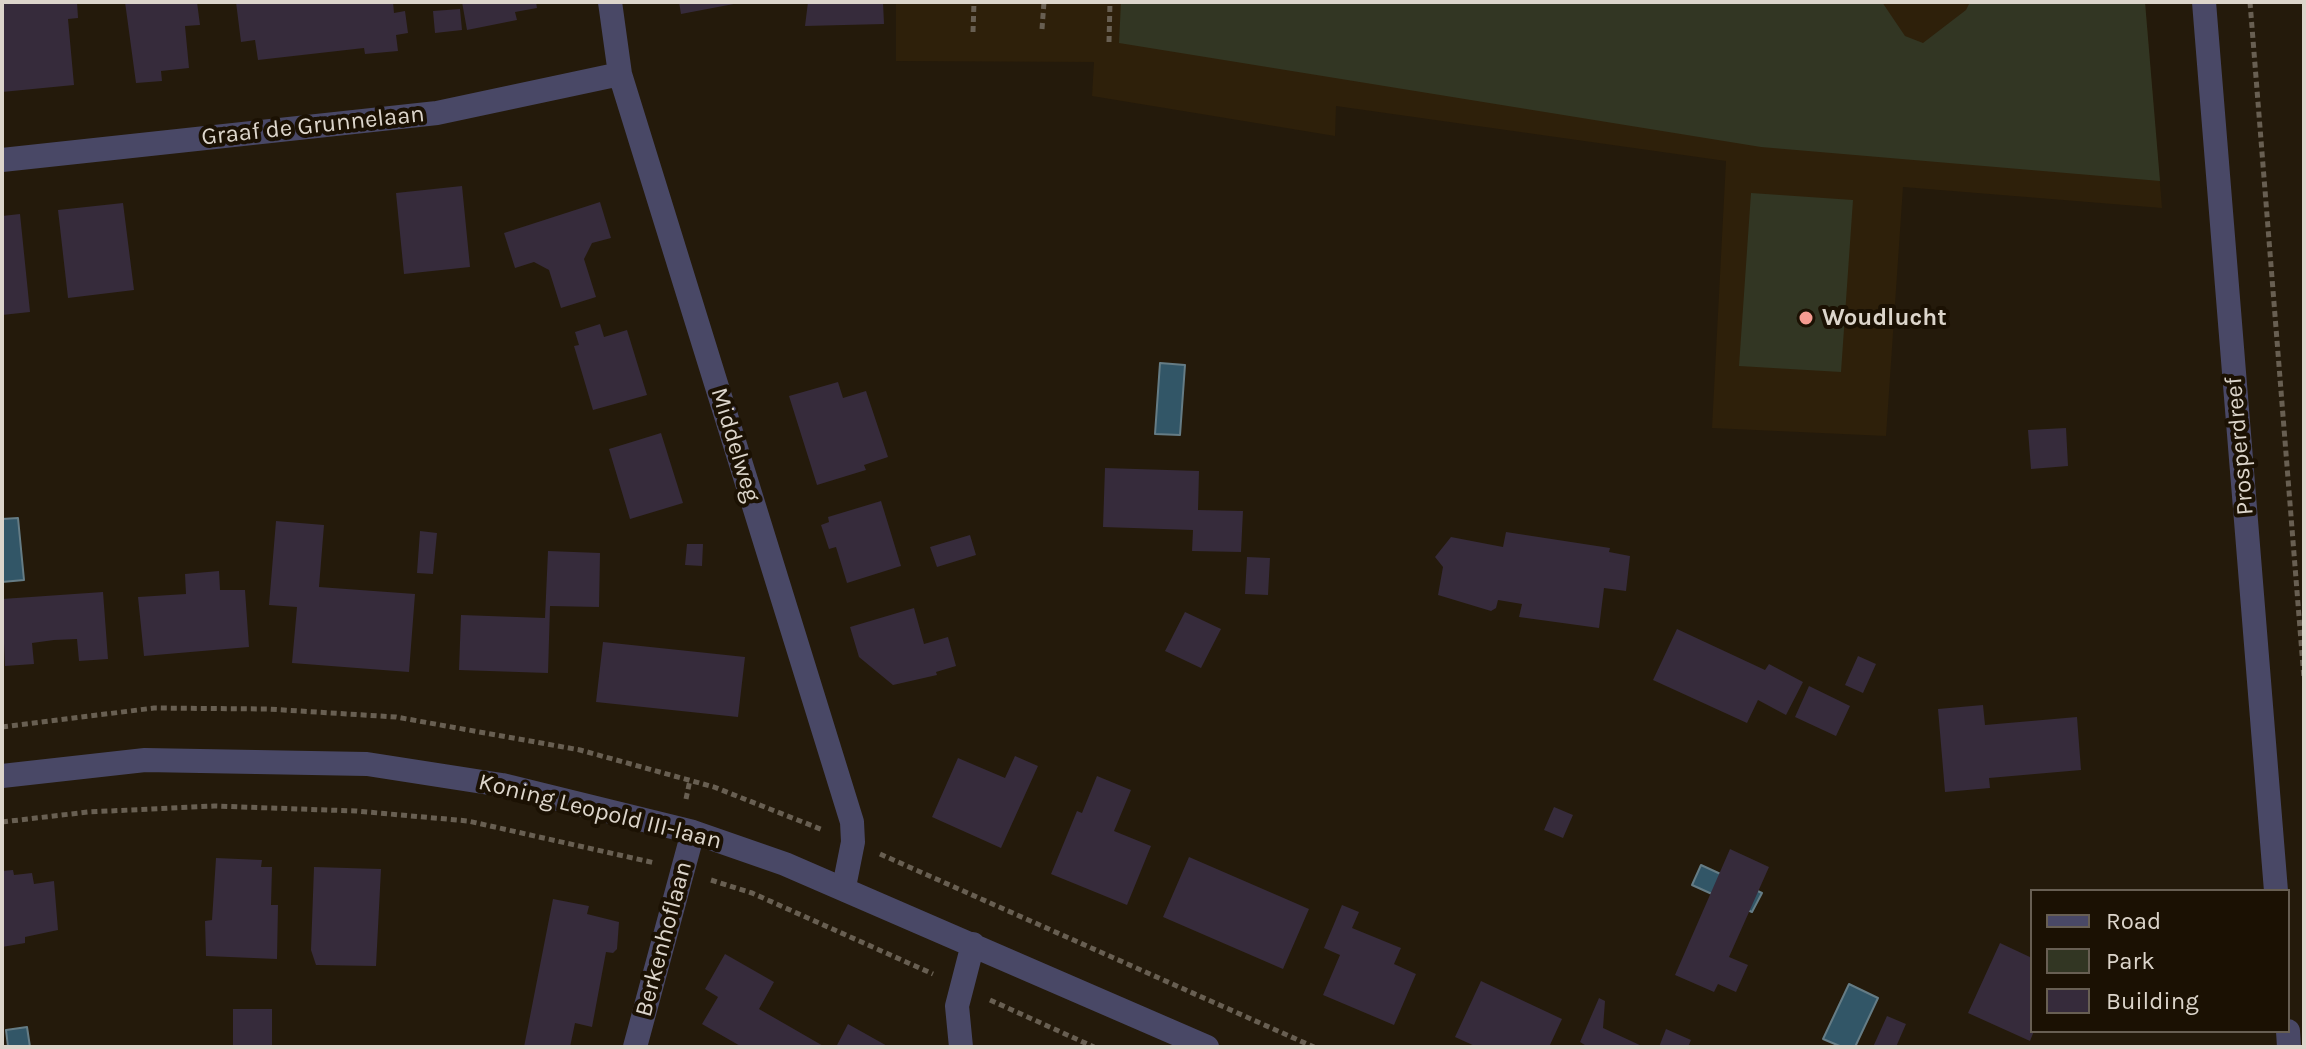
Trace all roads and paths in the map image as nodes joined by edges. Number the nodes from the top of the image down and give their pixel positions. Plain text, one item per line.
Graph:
1 (610, 2) edge
2 (974, 2) edge
3 (1044, 2) edge
4 (1110, 2) edge
5 (2204, 2) edge
6 (2250, 2) edge
7 (1042, 29) dead end
8 (973, 32) dead end
9 (1109, 42) dead end
10 (620, 74) junction
11 (2, 160) edge
12 (2304, 679) edge
13 (2, 776) edge
14 (2, 822) edge
15 (693, 832) junction
16 (683, 870) junction
17 (844, 887) junction
18 (2276, 889) edge
19 (973, 944) junction
20 (962, 987) junction
21 (635, 1047) edge
22 (961, 1047) edge
23 (1094, 1047) edge
24 (1207, 1047) edge

1 - 10 street, Middelweg
2 - 8 path
3 - 7 path
4 - 9 path
5 - 18 street, Prosperdreef
6 - 12 path
10 - 11 street, Graaf de Grunnelaan
10 - 17 street, Middelweg
13 - 15 street, Koning Leopold III-laan
14 - 16 path
15 - 16 street, Berkenhoflaan
15 - 17 street, Koning Leopold III-laan
16 - 20 path
16 - 21 street, Berkenhoflaan
17 - 19 street, Koning Leopold III-laan
19 - 20 street
19 - 24 street, Koning Leopold III-laan
20 - 22 street
20 - 23 path

